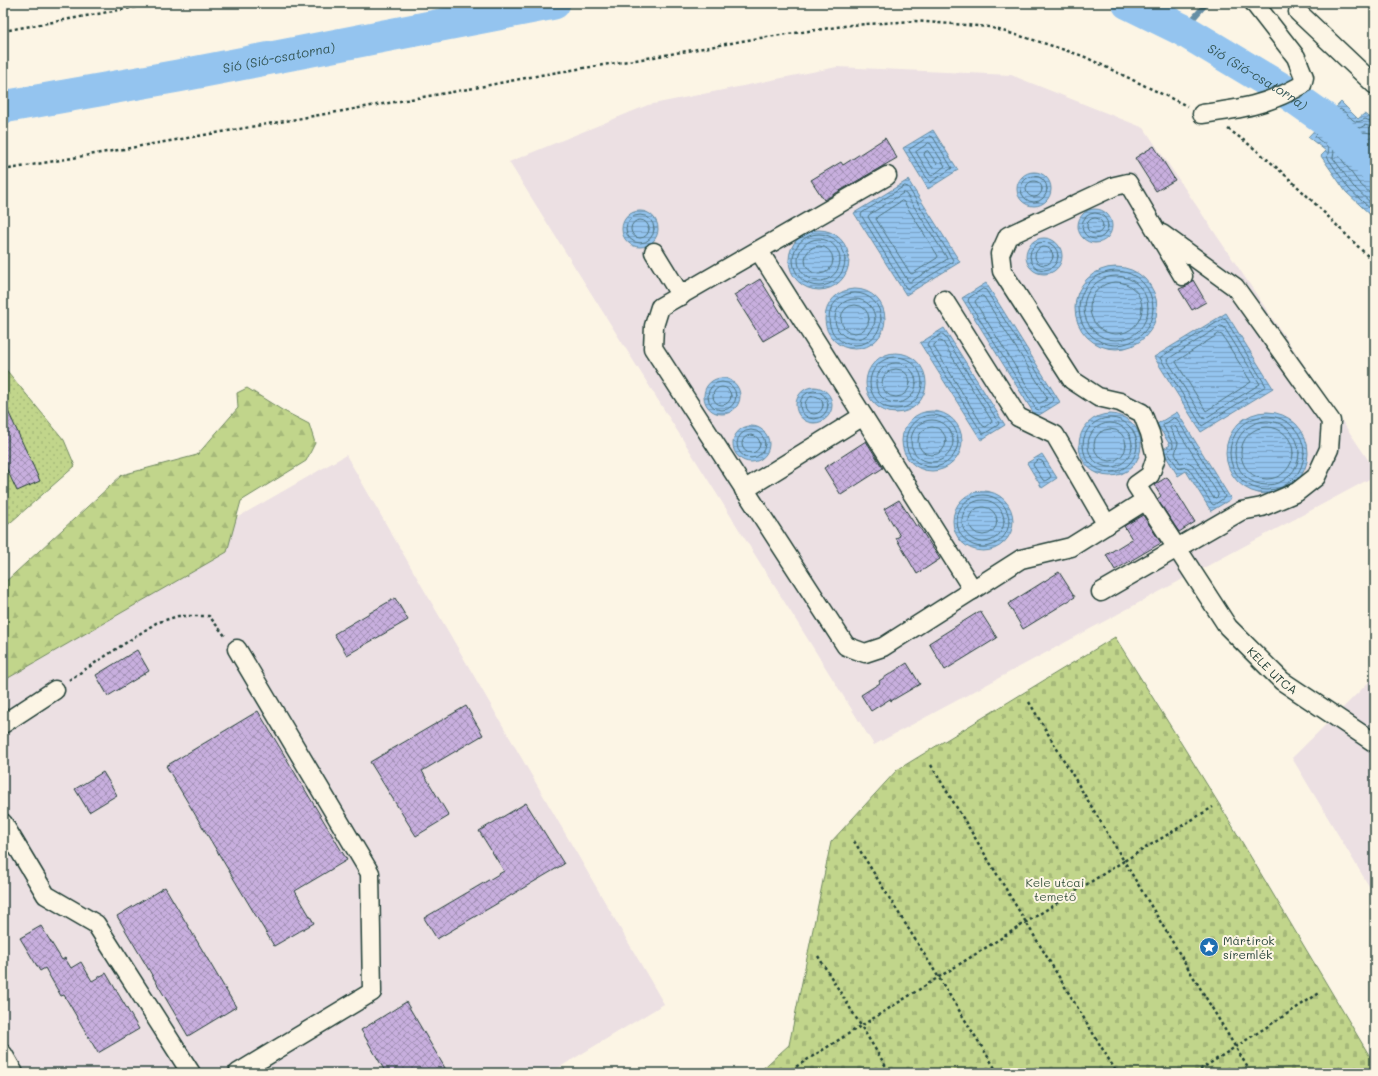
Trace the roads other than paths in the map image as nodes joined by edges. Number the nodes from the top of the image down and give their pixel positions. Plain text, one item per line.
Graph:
1 (1254, 3) edge
2 (1298, 12) dead end
3 (1375, 85) edge
4 (1202, 114) road end
5 (887, 176) dead end
6 (1154, 228) junction
7 (759, 251) junction
8 (654, 252) dead end
9 (1183, 276) dead end
10 (681, 296) junction
11 (944, 300) dead end
12 (863, 416) junction
13 (744, 490) junction
14 (1146, 500) junction
15 (1107, 525) junction
16 (1177, 548) junction
17 (973, 590) junction
18 (1101, 592) dead end
19 (237, 649) road end
20 (55, 690) road end
21 (3, 724) edge
22 (1375, 743) edge
23 (3, 823) edge
24 (3, 1054) edge
25 (14, 1073) edge
26 (191, 1073) edge
27 (238, 1073) edge

1 - 4 street
2 - 3 street
5 - 7 street
6 - 9 street
6 - 14 street, KELE UTCA
6 - 16 street
7 - 10 street
7 - 12 street
8 - 10 street
10 - 13 street
11 - 15 street
12 - 13 street
12 - 17 street
13 - 17 street
14 - 15 street
14 - 16 street, KELE UTCA
15 - 17 street
16 - 18 street
16 - 22 street, KELE UTCA
19 - 27 street
20 - 21 street
23 - 26 street
24 - 25 street

